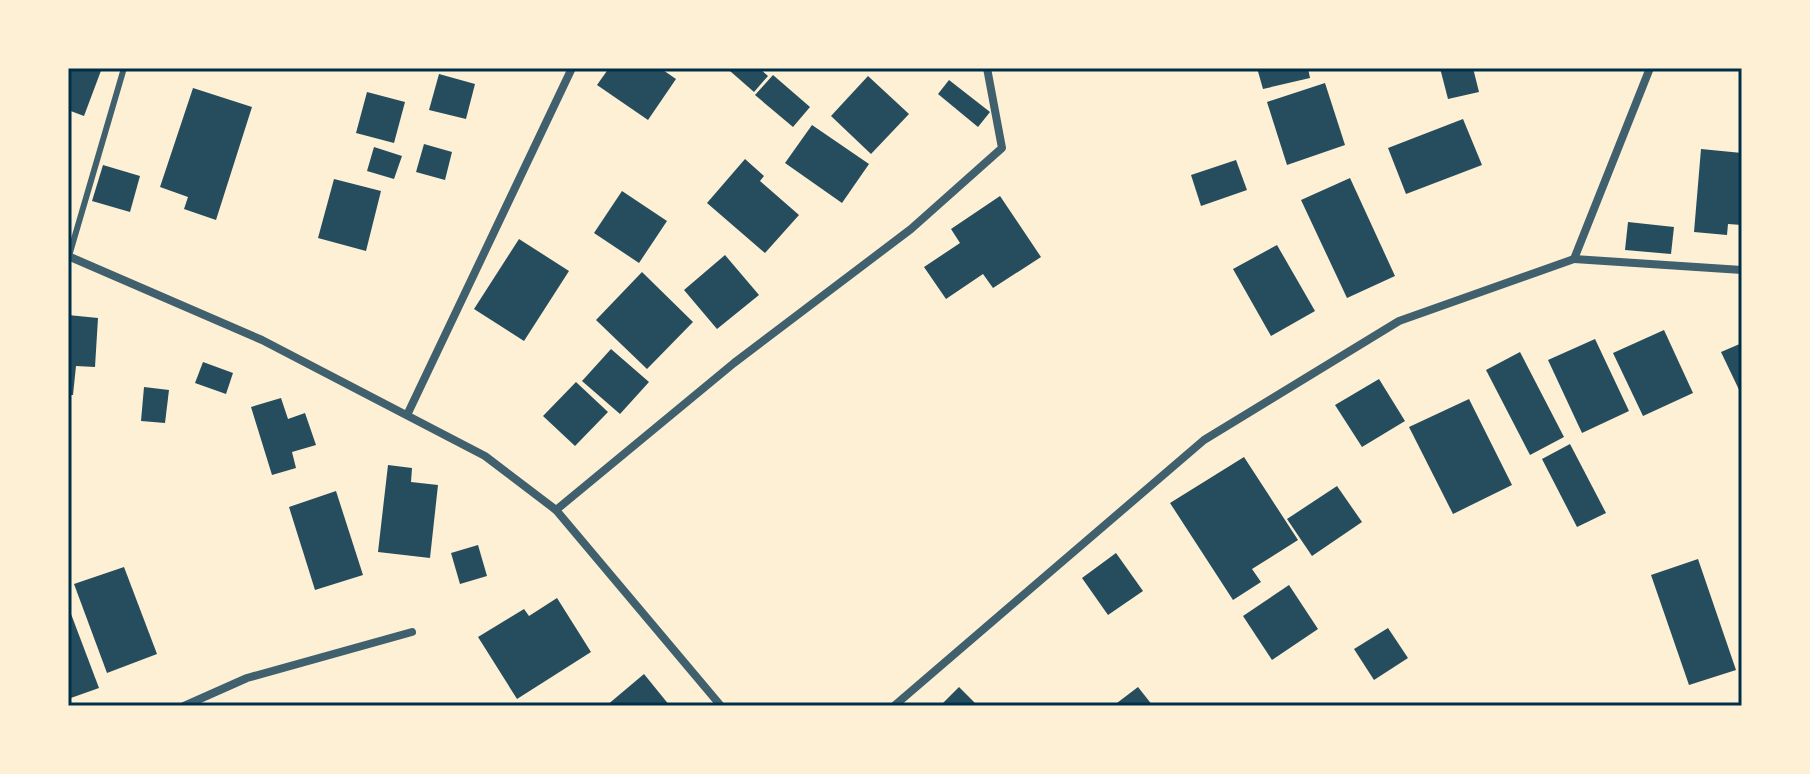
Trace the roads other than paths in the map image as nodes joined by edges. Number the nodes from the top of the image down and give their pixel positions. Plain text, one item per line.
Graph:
1 (124, 68) edge
2 (572, 68) edge
3 (987, 68) edge
4 (1650, 68) edge
5 (68, 256) edge
6 (1574, 259) junction
7 (1742, 270) edge
8 (408, 413) junction
9 (556, 510) junction
10 (412, 632) dead end
11 (184, 706) edge
12 (721, 706) edge
13 (894, 706) edge

1 - 5 lane
2 - 8 street
3 - 9 street
4 - 6 street
5 - 8 street
6 - 7 street
6 - 13 street
8 - 9 street
9 - 12 street
10 - 11 street

